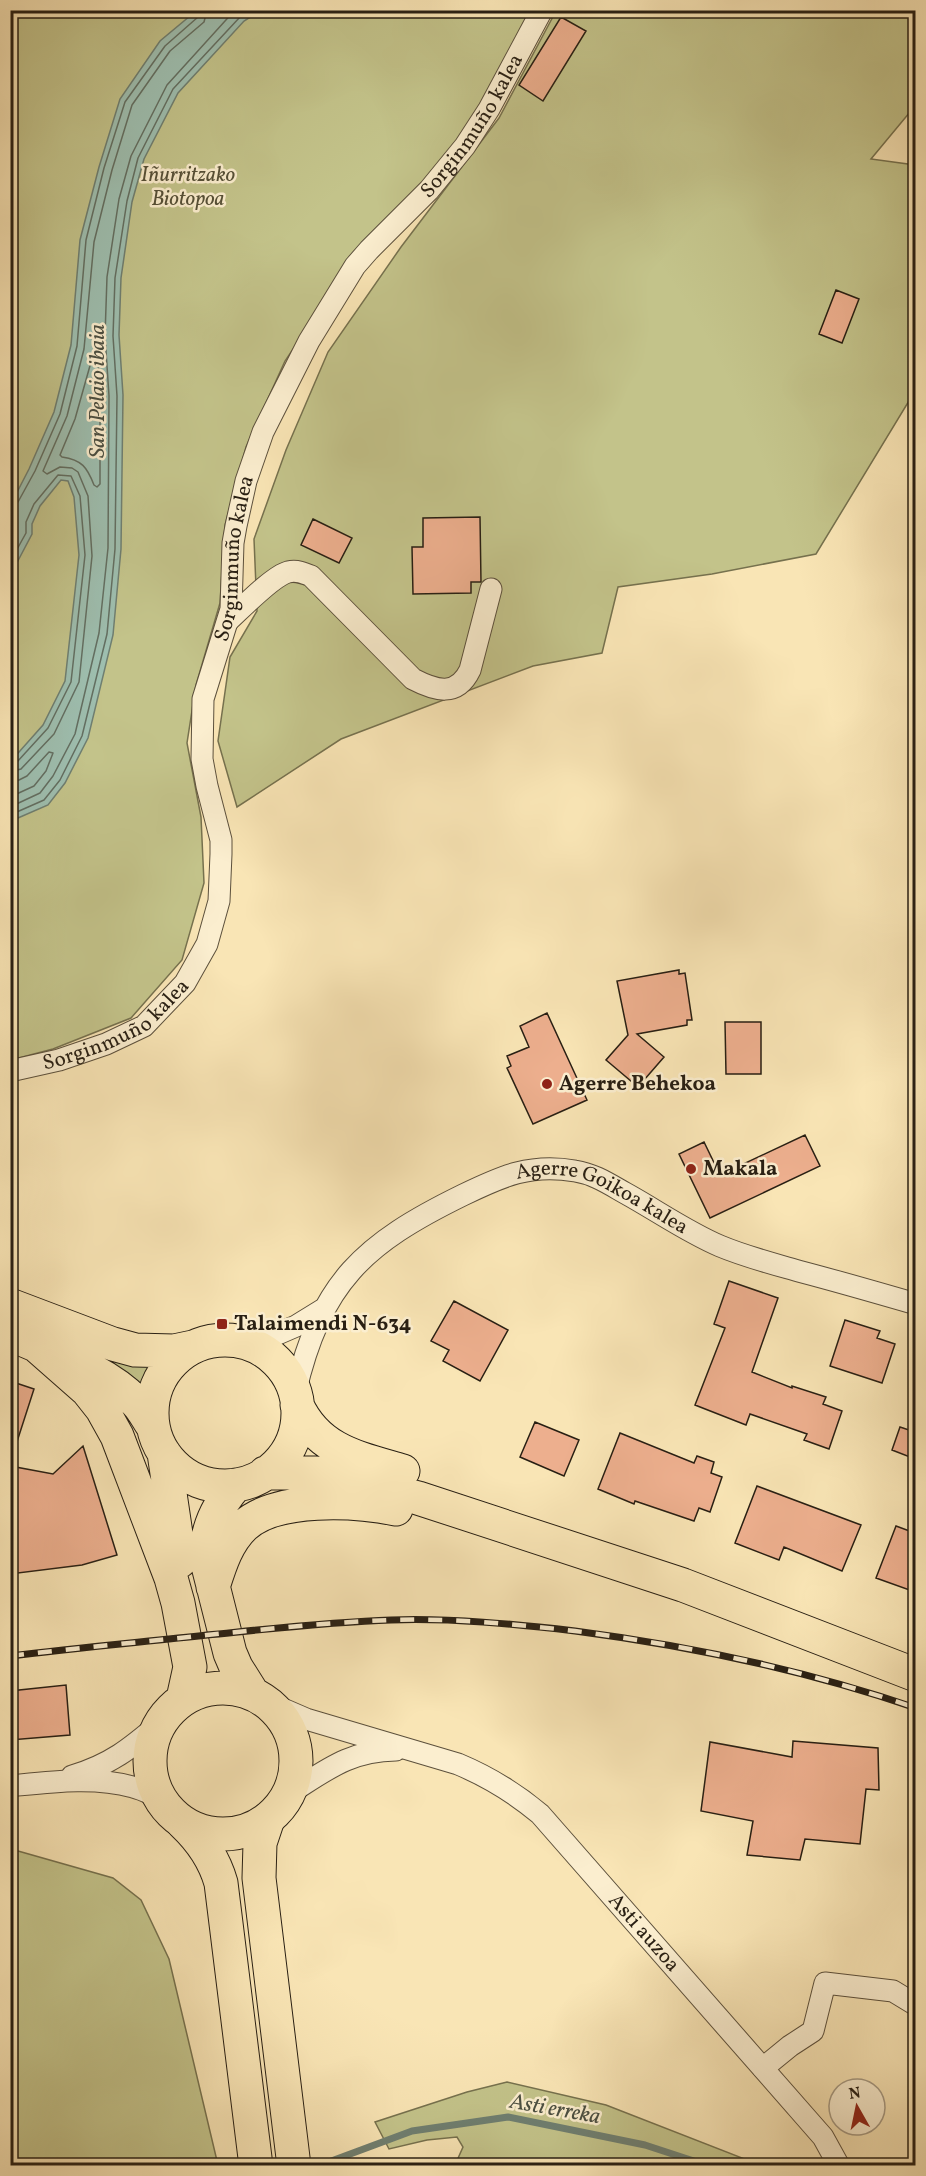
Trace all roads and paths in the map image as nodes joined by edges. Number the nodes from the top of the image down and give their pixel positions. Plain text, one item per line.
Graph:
1 (542, 10) edge
2 (490, 589) dead end
3 (229, 620) junction
4 (10, 1071) edge
5 (915, 1304) edge
6 (10, 1305) edge
7 (322, 1310) junction
8 (24, 1340) edge
9 (252, 1345) junction
10 (193, 1347) junction
11 (296, 1399) junction
12 (158, 1439) junction
13 (250, 1479) junction
14 (484, 1520) junction
15 (683, 1585) junction
16 (213, 1587) junction
17 (190, 1667) junction
18 (915, 1675) edge
19 (261, 1698) junction
20 (183, 1699) junction
21 (160, 1723) junction
22 (409, 1750) junction
23 (50, 1782) junction
24 (10, 1786) edge
25 (290, 1792) junction
26 (159, 1798) junction
27 (268, 1820) junction
28 (183, 1823) junction
29 (915, 2005) edge
30 (763, 2068) junction
31 (251, 2125) junction
32 (249, 2166) edge
33 (256, 2166) edge
34 (294, 2166) edge
35 (839, 2166) edge

1 - 3 street, Sorginmuño kalea
2 - 3 street
3 - 4 street, Sorginmuño kalea
5 - 7 street, Agerre Goikoa kalea
6 - 10 highway
7 - 9 street
7 - 11 street
8 - 12 highway
8 - 17 highway
9 - 10 highway
9 - 11 highway
10 - 12 highway
11 - 13 highway
11 - 15 highway
12 - 13 highway
12 - 17 highway
13 - 14 highway
13 - 16 highway
14 - 15 highway
14 - 16 highway
15 - 18 highway
16 - 19 highway
17 - 20 highway
19 - 20 highway
19 - 22 street, Asti auzoa
19 - 25 highway
20 - 21 highway
21 - 23 street
21 - 26 highway
22 - 25 street, Asti auzoa
22 - 30 street, Asti auzoa
23 - 24 street
23 - 26 street
25 - 27 highway
26 - 28 highway
27 - 28 highway
27 - 34 highway
28 - 31 highway
29 - 30 street
30 - 35 street, Asti auzoa
31 - 32 highway
31 - 33 highway

